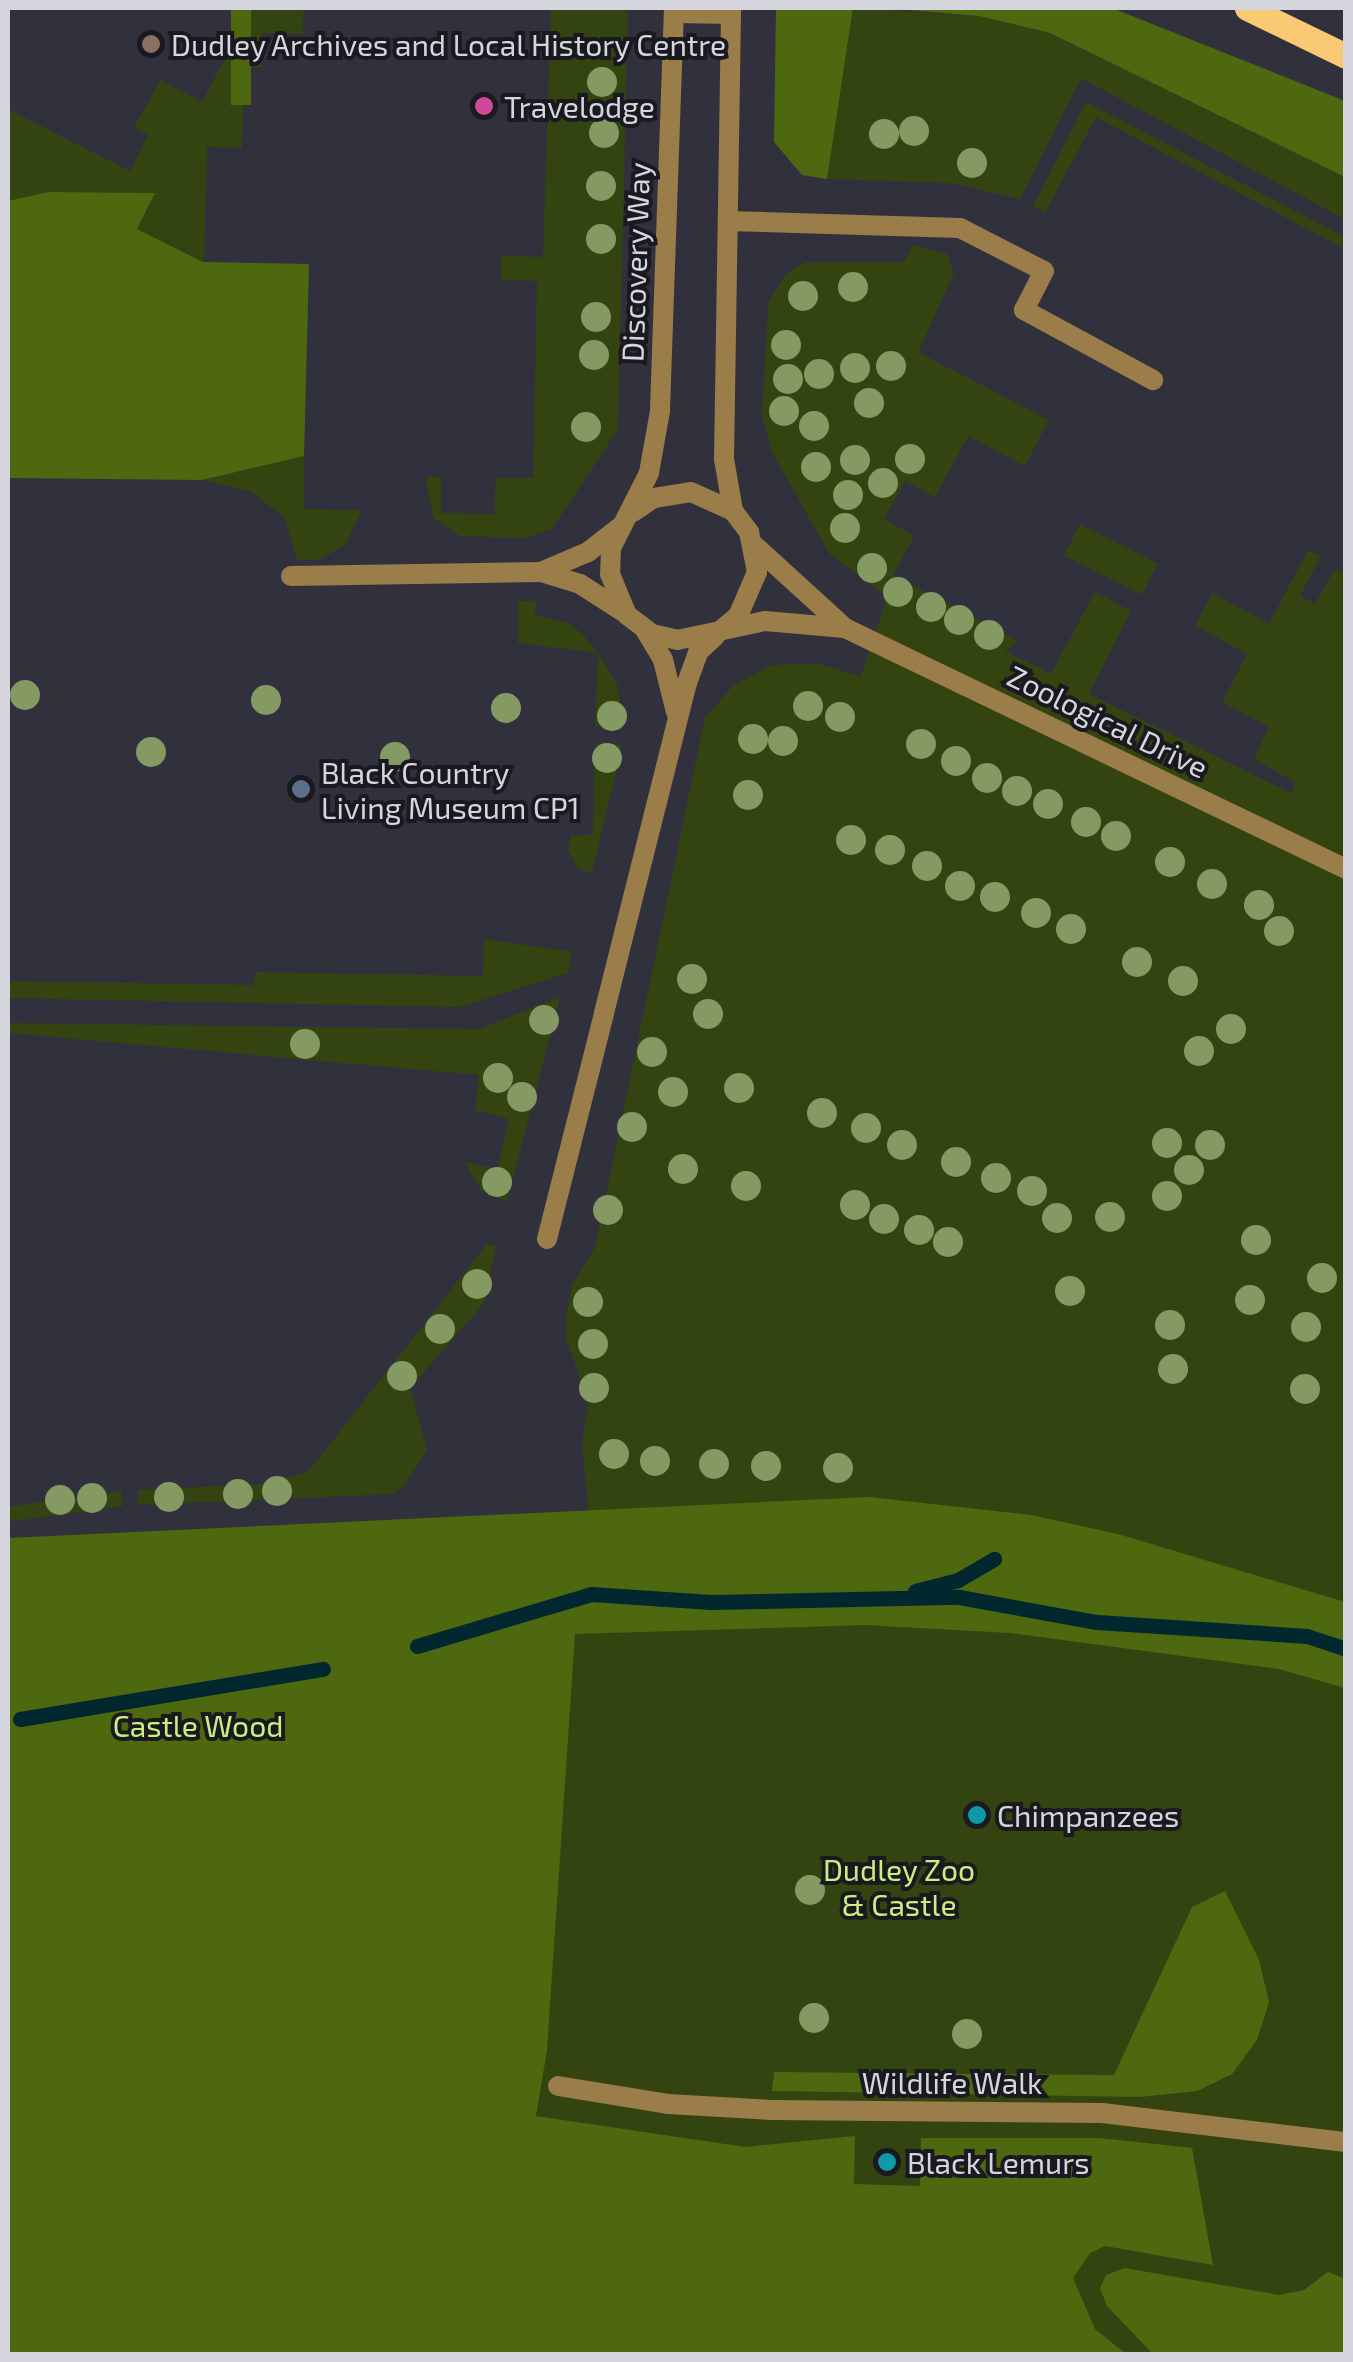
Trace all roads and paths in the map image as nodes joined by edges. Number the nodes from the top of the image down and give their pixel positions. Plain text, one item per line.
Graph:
1 (1247, 8) edge
2 (674, 10) edge
3 (731, 11) edge
4 (1346, 56) edge
5 (728, 220) junction
6 (1153, 380) dead end
7 (733, 512) junction
8 (628, 519) junction
9 (755, 546) junction
10 (541, 572) junction
11 (291, 576) dead end
12 (635, 621) junction
13 (845, 628) junction
14 (720, 631) junction
15 (677, 719) junction
16 (1346, 870) edge
17 (547, 1239) dead end
18 (558, 2086) dead end
19 (1346, 2142) edge

1 - 4 main road
2 - 3 street
2 - 8 street, Discovery Way
3 - 5 street
5 - 6 street
5 - 7 street
7 - 8 street
7 - 9 street
8 - 10 street
8 - 12 street, Discovery Way
9 - 13 street, Zoological Drive
9 - 14 street
10 - 11 street
10 - 12 street
12 - 14 street
12 - 15 street, Discovery Way
13 - 14 street, Zoological Drive
13 - 16 street, Zoological Drive
14 - 15 street
15 - 17 street
18 - 19 street, Wildlife Walk

